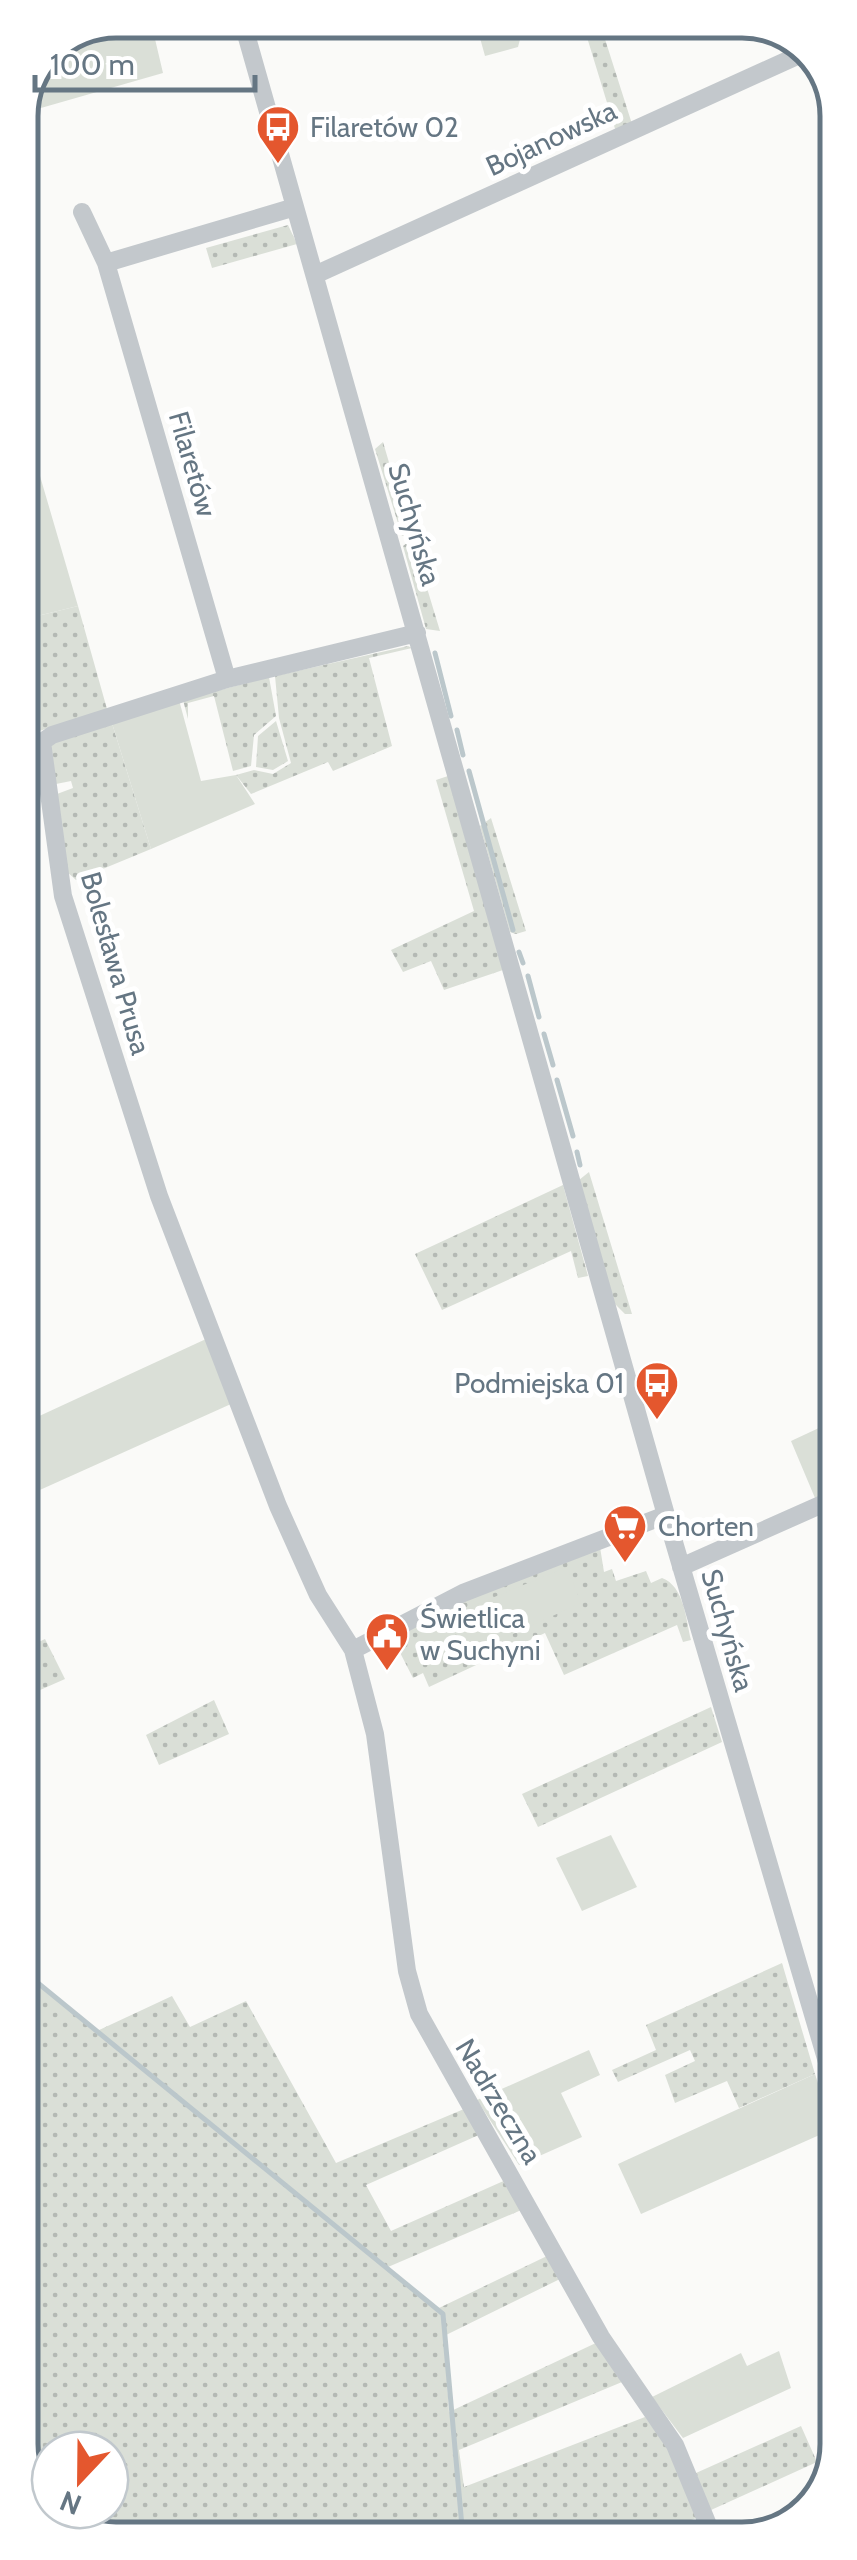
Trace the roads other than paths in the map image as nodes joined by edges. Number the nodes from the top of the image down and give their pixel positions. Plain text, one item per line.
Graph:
1 (247, 38) edge
2 (793, 57) edge
3 (295, 207) junction
4 (82, 212) dead end
5 (106, 263) junction
6 (317, 274) junction
7 (417, 633) junction
8 (227, 680) junction
9 (214, 1335) joint
10 (819, 1506) edge
11 (666, 1515) junction
12 (681, 1567) junction
13 (353, 1650) junction
14 (819, 2038) edge
15 (707, 2522) edge

1 - 3 street, Suchyńska
2 - 6 street, Bojanowska
3 - 5 street
3 - 6 street, Suchyńska
4 - 5 street, Filaretów
5 - 8 street, Filaretów
6 - 7 street, Suchyńska
7 - 8 street, Bolesława Prusa
7 - 11 street, Suchyńska
8 - 9 street, Bolesława Prusa
9 - 13 street, Nadrzeczna
10 - 12 street
11 - 12 street, Suchyńska
11 - 13 street
12 - 14 street, Suchyńska
13 - 15 street, Nadrzeczna

